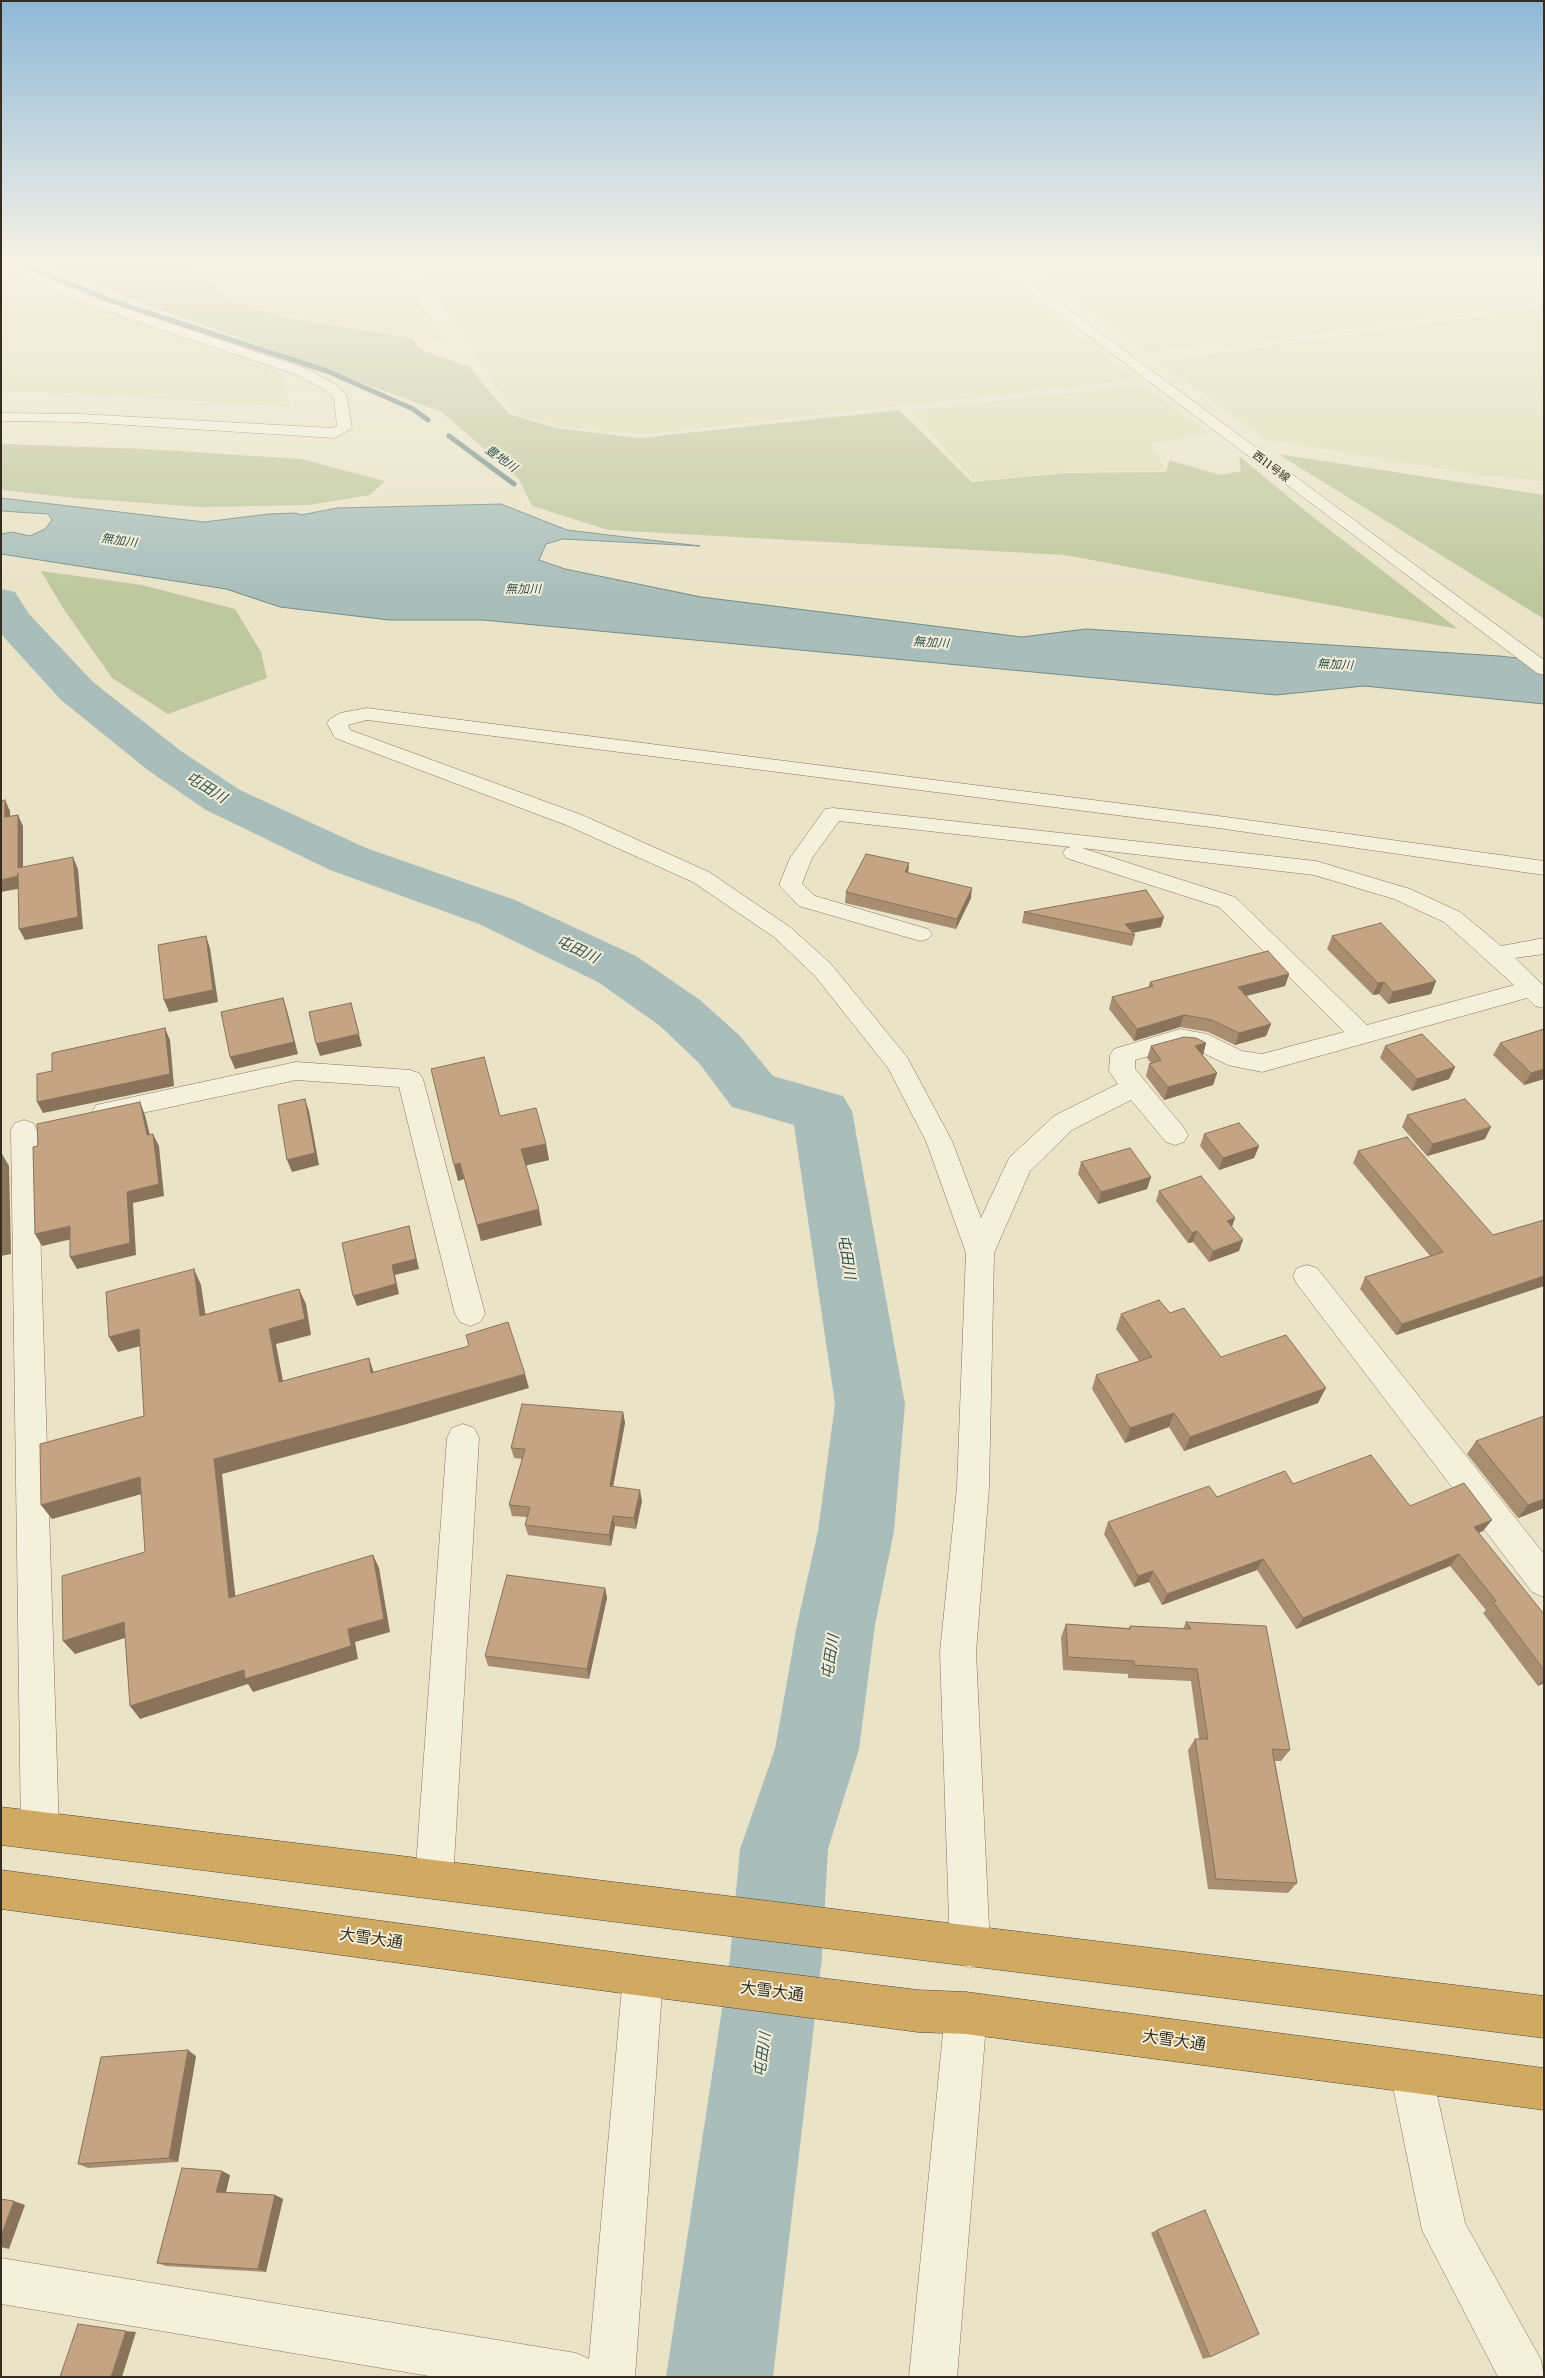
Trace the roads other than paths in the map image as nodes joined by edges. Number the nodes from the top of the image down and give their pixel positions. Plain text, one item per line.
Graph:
1 (307, 375) edge
2 (1148, 375) edge
3 (1, 416) edge
4 (1544, 669) edge
5 (1016, 834) junction
6 (1255, 862) junction
7 (1544, 868) edge
8 (1227, 902) junction
9 (920, 934) dead end
10 (1544, 946) edge
11 (1496, 954) junction
12 (1538, 994) edge
13 (1362, 1035) junction
14 (1134, 1087) junction
15 (83, 1117) edge
16 (23, 1130) edge
17 (1175, 1135) dead end
18 (980, 1252) junction
19 (1307, 1276) dead end
20 (470, 1314) dead end
21 (462, 1438) dead end
22 (1544, 1581) edge
23 (1, 1826) edge
24 (40, 1831) junction
25 (434, 1880) junction
26 (1, 1889) edge
27 (970, 1948) junction
28 (643, 1976) junction
29 (966, 2013) junction
30 (1544, 2017) edge
31 (1411, 2072) junction
32 (1544, 2089) edge
33 (1, 2281) edge
34 (576, 2377) edge
35 (611, 2377) edge
36 (933, 2377) edge
37 (1524, 2377) edge

1 - 3 street
2 - 4 street, 西11号線
5 - 6 street
5 - 8 street
5 - 9 street
6 - 8 street
6 - 11 street
7 - 18 street
8 - 13 street
10 - 11 street
11 - 12 street
12 - 13 street
13 - 14 street
14 - 17 street
14 - 18 street
15 - 20 street
16 - 24 street
18 - 27 street
19 - 22 street
21 - 25 street
23 - 24 highway
24 - 25 highway
25 - 27 highway
26 - 28 highway, 大雪大通
27 - 30 highway
28 - 29 highway, 大雪大通
28 - 35 street
29 - 31 highway, 大雪大通
29 - 36 street
31 - 32 highway, 大雪大通
31 - 37 street
33 - 34 street

